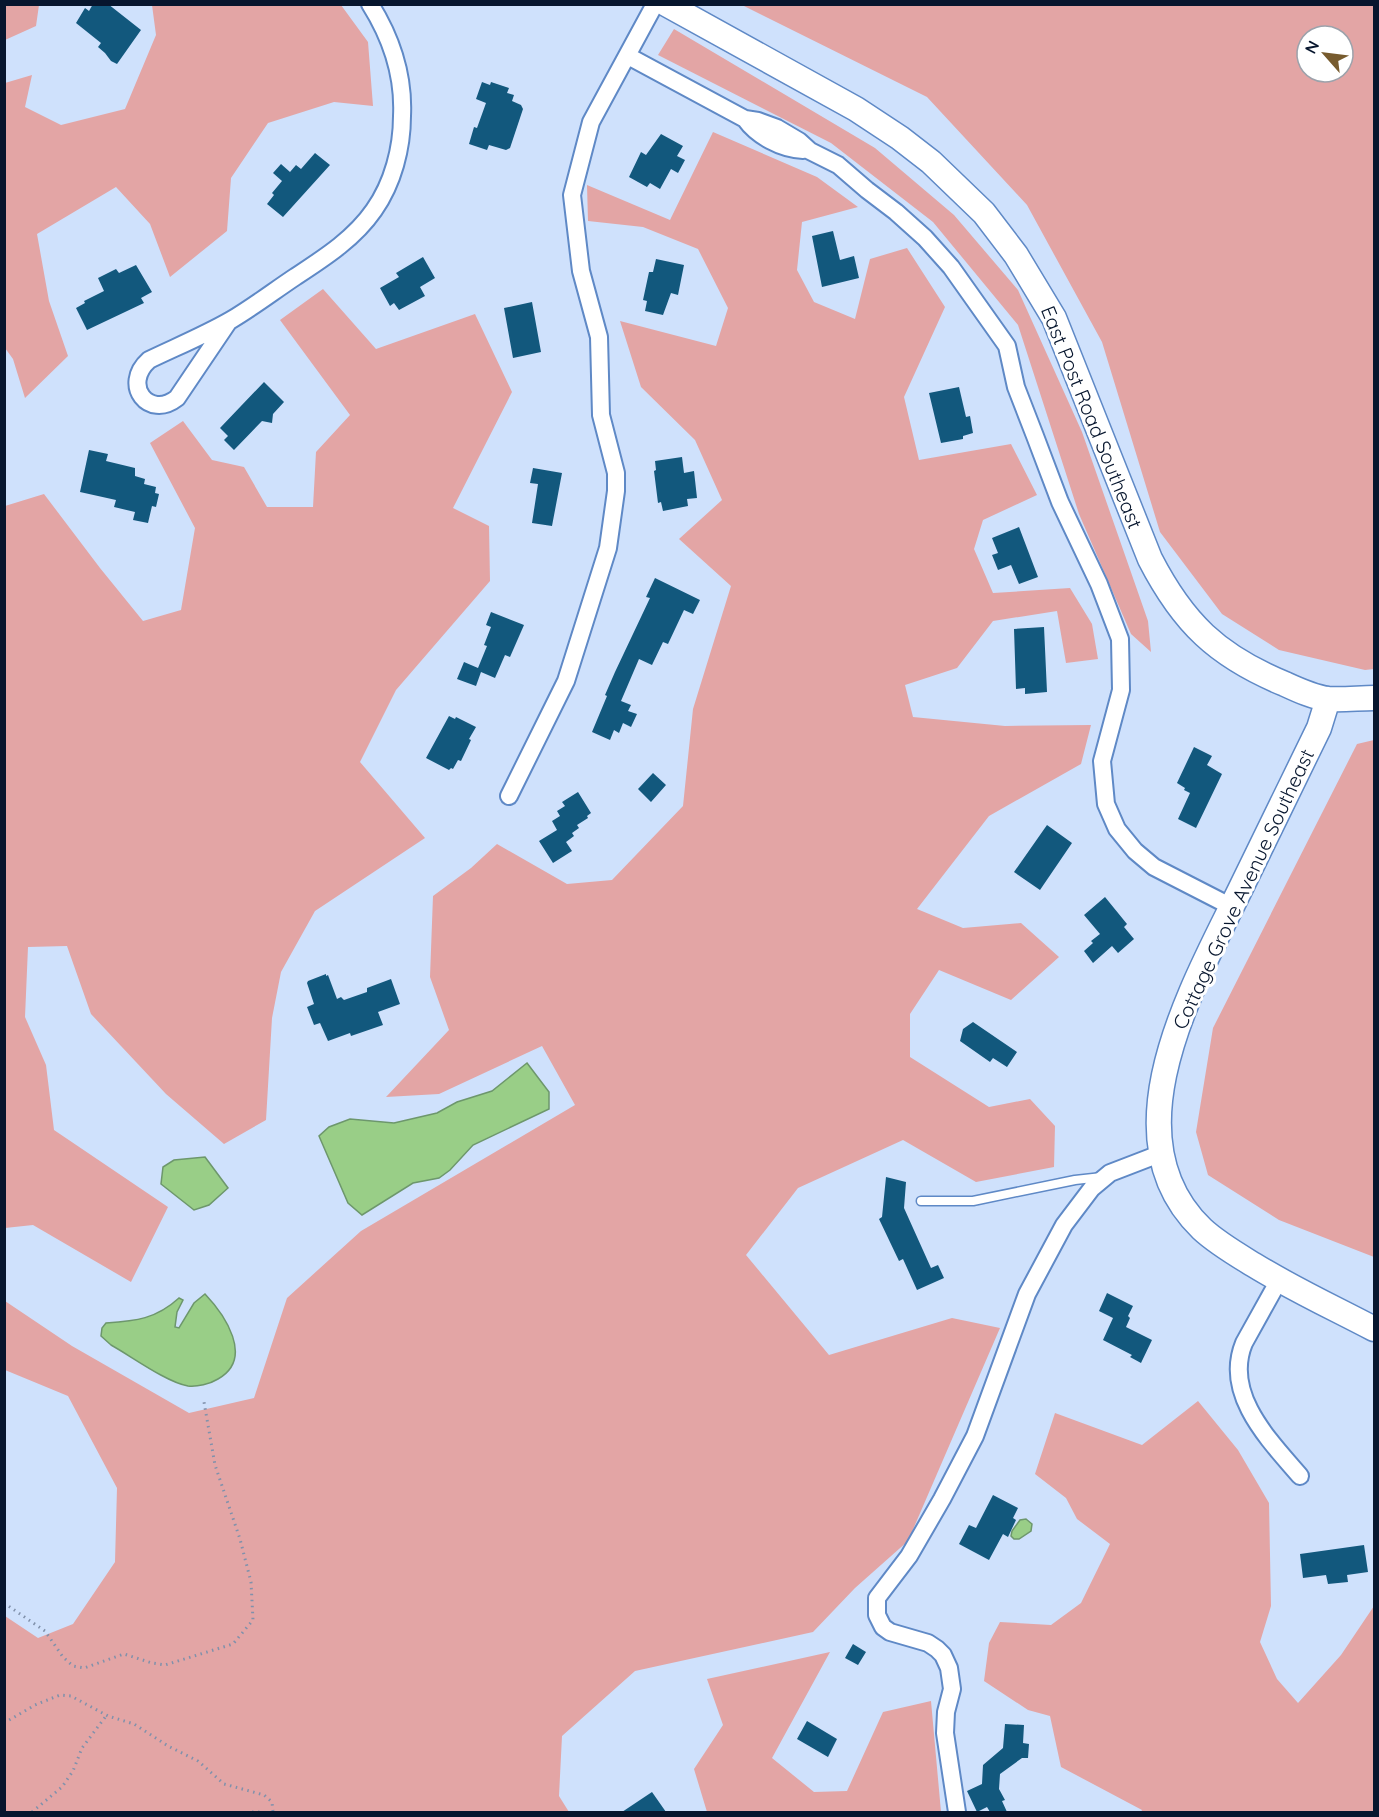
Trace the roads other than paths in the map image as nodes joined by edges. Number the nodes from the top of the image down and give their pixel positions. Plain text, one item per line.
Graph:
1 (370, 4) edge
2 (655, 4) edge
3 (666, 4) edge
4 (628, 56) junction
5 (229, 321) junction
6 (1374, 698) edge
7 (1328, 699) junction
8 (508, 796) dead end
9 (1232, 907) junction
10 (1161, 1153) junction
11 (1107, 1176) junction
12 (921, 1201) dead end
13 (1279, 1280) junction
14 (1374, 1329) edge
15 (1300, 1476) dead end
16 (957, 1812) edge

1 - 5 street
2 - 4 street
3 - 7 main road, East Post Road Southeast
4 - 8 street
4 - 9 street
5 - 5 street
6 - 7 main road, East Post Road Southeast
7 - 9 main road, Cottage Grove Avenue Southeast
9 - 10 main road, Cottage Grove Avenue Southeast
10 - 11 street
10 - 13 main road, Cottage Grove Avenue Southeast
11 - 12 lane
11 - 16 street
13 - 14 main road, Cottage Grove Avenue Southeast
13 - 15 street

